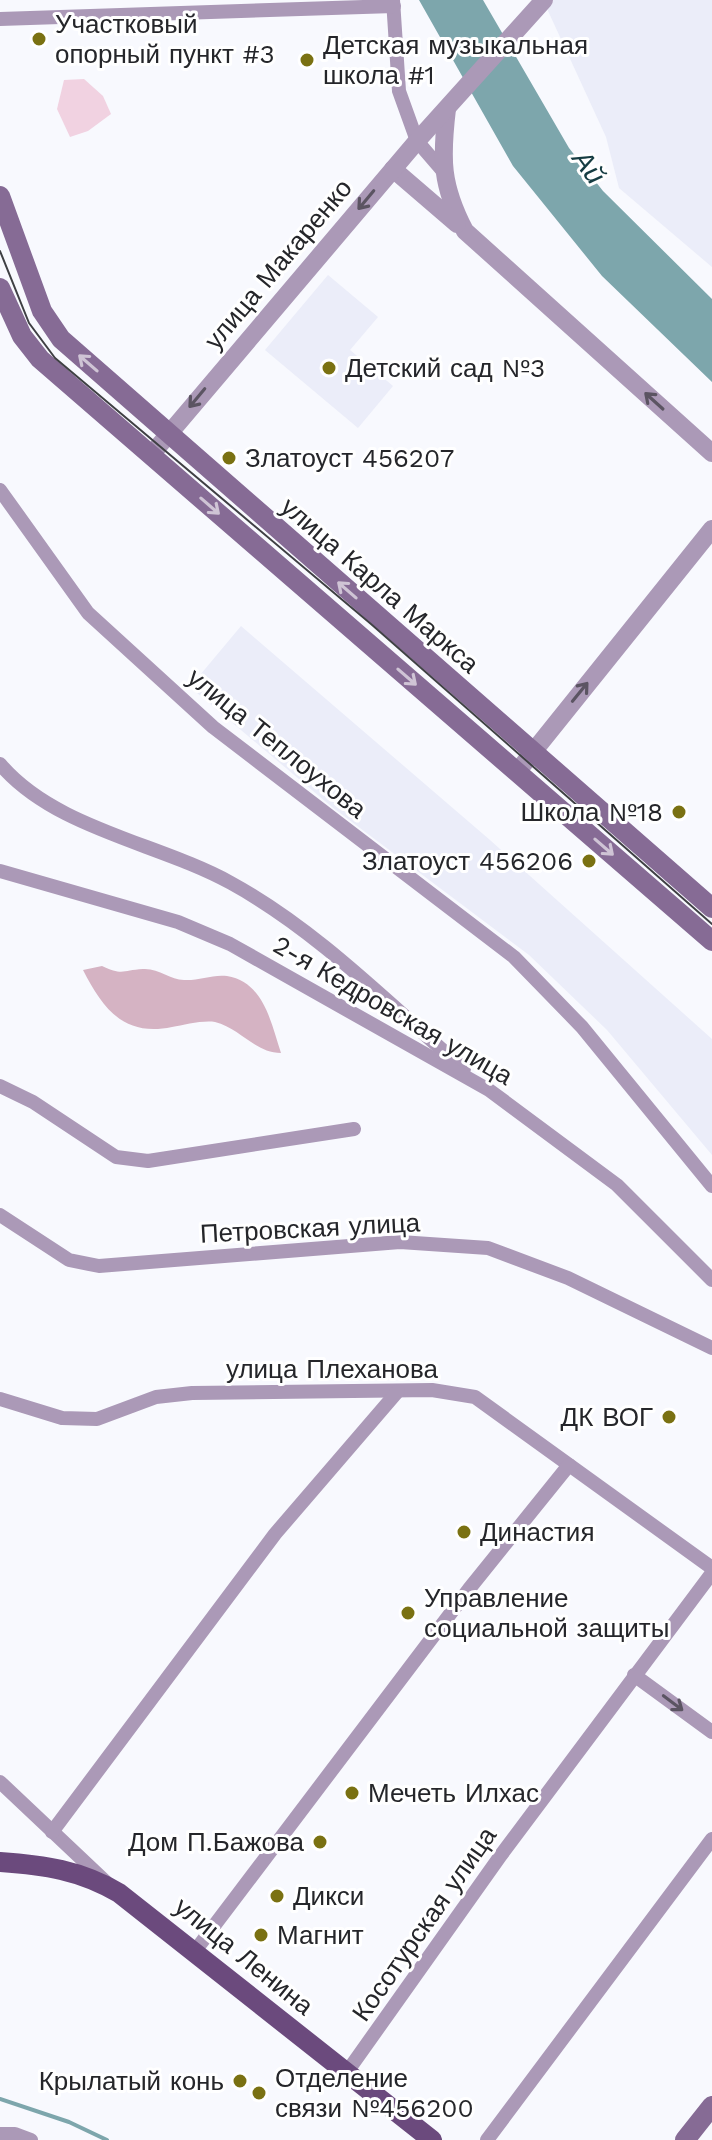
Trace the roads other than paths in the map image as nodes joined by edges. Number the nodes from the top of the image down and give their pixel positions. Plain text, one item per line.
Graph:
1 (542, 2) edge
2 (393, 3) edge
3 (0, 19) edge
4 (451, 104) junction
5 (417, 141) junction
6 (393, 169) junction
7 (442, 170) junction
8 (0, 196) edge
9 (465, 231) junction
10 (0, 288) edge
11 (168, 432) junction
12 (712, 453) edge
13 (151, 455) junction
14 (0, 490) edge
15 (712, 529) edge
16 (531, 753) junction
17 (0, 764) edge
18 (517, 772) junction
19 (0, 871) edge
20 (712, 908) edge
21 (712, 941) edge
22 (0, 1086) edge
23 (489, 1090) junction
24 (354, 1129) dead end
25 (712, 1186) edge
26 (0, 1215) edge
27 (712, 1280) edge
28 (712, 1348) edge
29 (398, 1391) junction
30 (0, 1399) edge
31 (569, 1465) junction
32 (712, 1571) edge
33 (634, 1675) junction
34 (712, 1732) edge
35 (0, 1782) edge
36 (52, 1832) junction
37 (712, 1839) edge
38 (0, 1862) edge
39 (119, 1893) junction
40 (195, 1951) junction
41 (347, 2072) junction
42 (712, 2106) edge
43 (0, 2134) edge
44 (31, 2140) edge
45 (432, 2140) edge
46 (487, 2140) edge
47 (685, 2140) edge

1 - 4 street, улица Макаренко
2 - 3 street
2 - 5 street
4 - 5 street, улица Макаренко
4 - 7 street
5 - 6 street, улица Макаренко
5 - 7 street
6 - 9 street
6 -> 11 street, улица Макаренко
7 - 9 street
11 -> 8 main road, улица Карла Маркса
12 -> 9 street
10 - 13 main road, улица Карла Маркса
11 - 13 street, улица Макаренко
16 -> 11 main road, улица Карла Маркса
13 -> 18 main road, улица Карла Маркса
14 - 25 street, улица Теплоухова
16 -> 15 street
16 - 18 street
16 - 20 main road, улица Карла Маркса
17 - 23 street
18 -> 21 main road, улица Карла Маркса
19 - 23 street, 2-я Кедровская улица
22 - 24 street
23 - 27 street, 2-я Кедровская улица
26 - 28 street, Петровская улица
29 - 30 street, улица Плеханова
29 - 31 street, улица Плеханова
29 - 36 street
31 - 32 street, улица Плеханова
31 - 40 street
32 - 33 street, Косотурская улица
33 -> 34 street
33 - 41 street, Косотурская улица
35 - 36 street
36 - 39 street
37 - 46 street
38 - 39 main road, улица Ленина
39 - 40 main road, улица Ленина
40 - 41 main road, улица Ленина
41 - 45 main road, улица Ленина
42 - 47 main road
43 - 44 street

